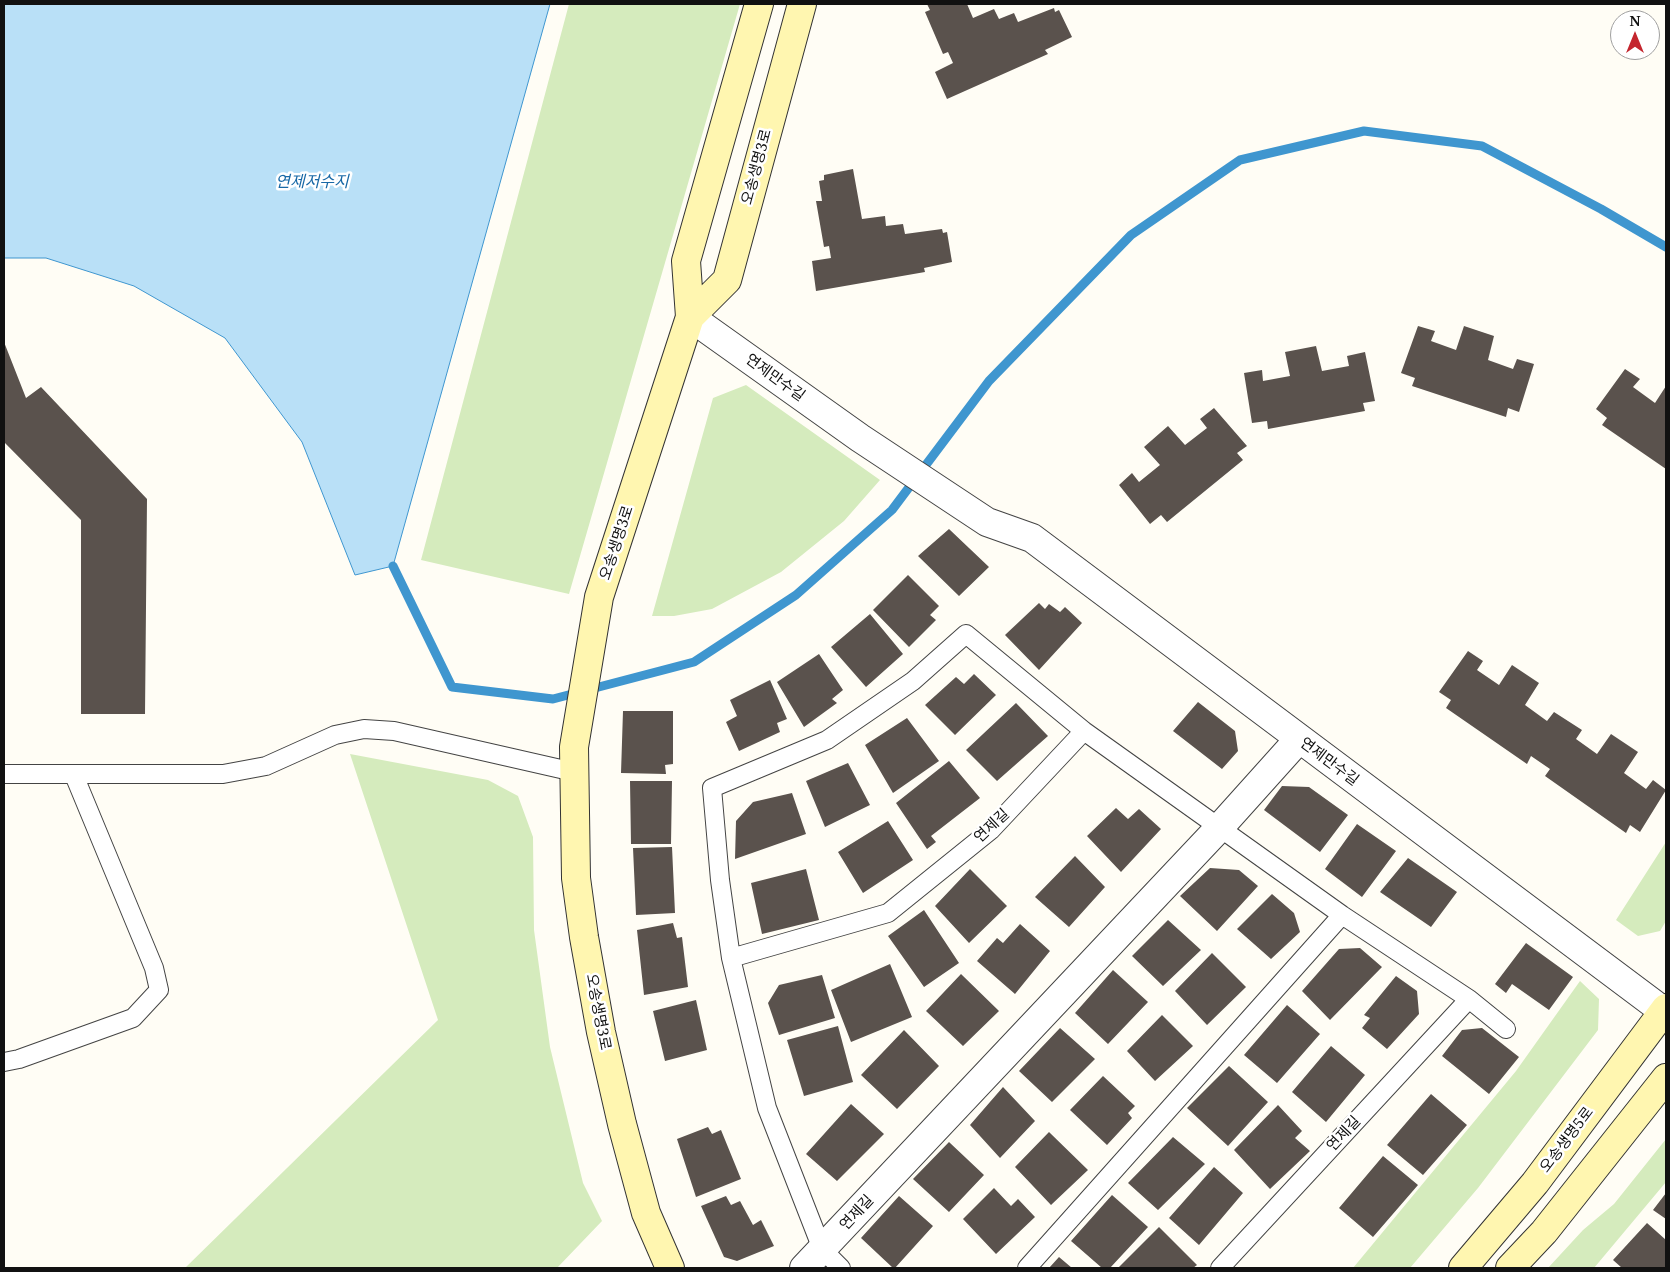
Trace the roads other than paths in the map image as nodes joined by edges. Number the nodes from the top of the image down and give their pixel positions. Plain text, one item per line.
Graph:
1 (759, 4) edge
2 (802, 4) edge
3 (690, 317) junction
4 (1084, 731) junction
5 (1299, 739) junction
6 (574, 760) junction
7 (4, 774) edge
8 (74, 775) junction
9 (1220, 827) junction
10 (1342, 915) junction
11 (731, 958) junction
12 (1470, 999) junction
13 (1666, 1011) edge
14 (1506, 1029) dead end
15 (4, 1062) edge
16 (1666, 1078) edge
17 (813, 1259) edge
18 (670, 1268) edge
19 (841, 1268) edge
20 (1027, 1268) edge
21 (1220, 1268) edge
22 (1463, 1268) edge
23 (1510, 1268) edge

1 - 3 street, 오송생명3로
2 - 3 street, 오송생명3로
3 - 5 street, 연제만수길
3 - 6 street, 오송생명3로
4 - 9 lane
4 - 11 lane, 연제길
4 - 11 lane
5 - 9 street, 연제길
5 - 13 street, 연제만수길
6 - 8 lane
6 - 18 street, 오송생명3로
7 - 8 lane
8 - 15 lane
9 - 10 lane
9 - 17 street, 연제길
10 - 12 lane
10 - 20 lane
11 - 17 lane
12 - 14 lane
12 - 21 lane, 연제길
13 - 22 street, 오송생명5로
16 - 23 street
17 - 19 lane

